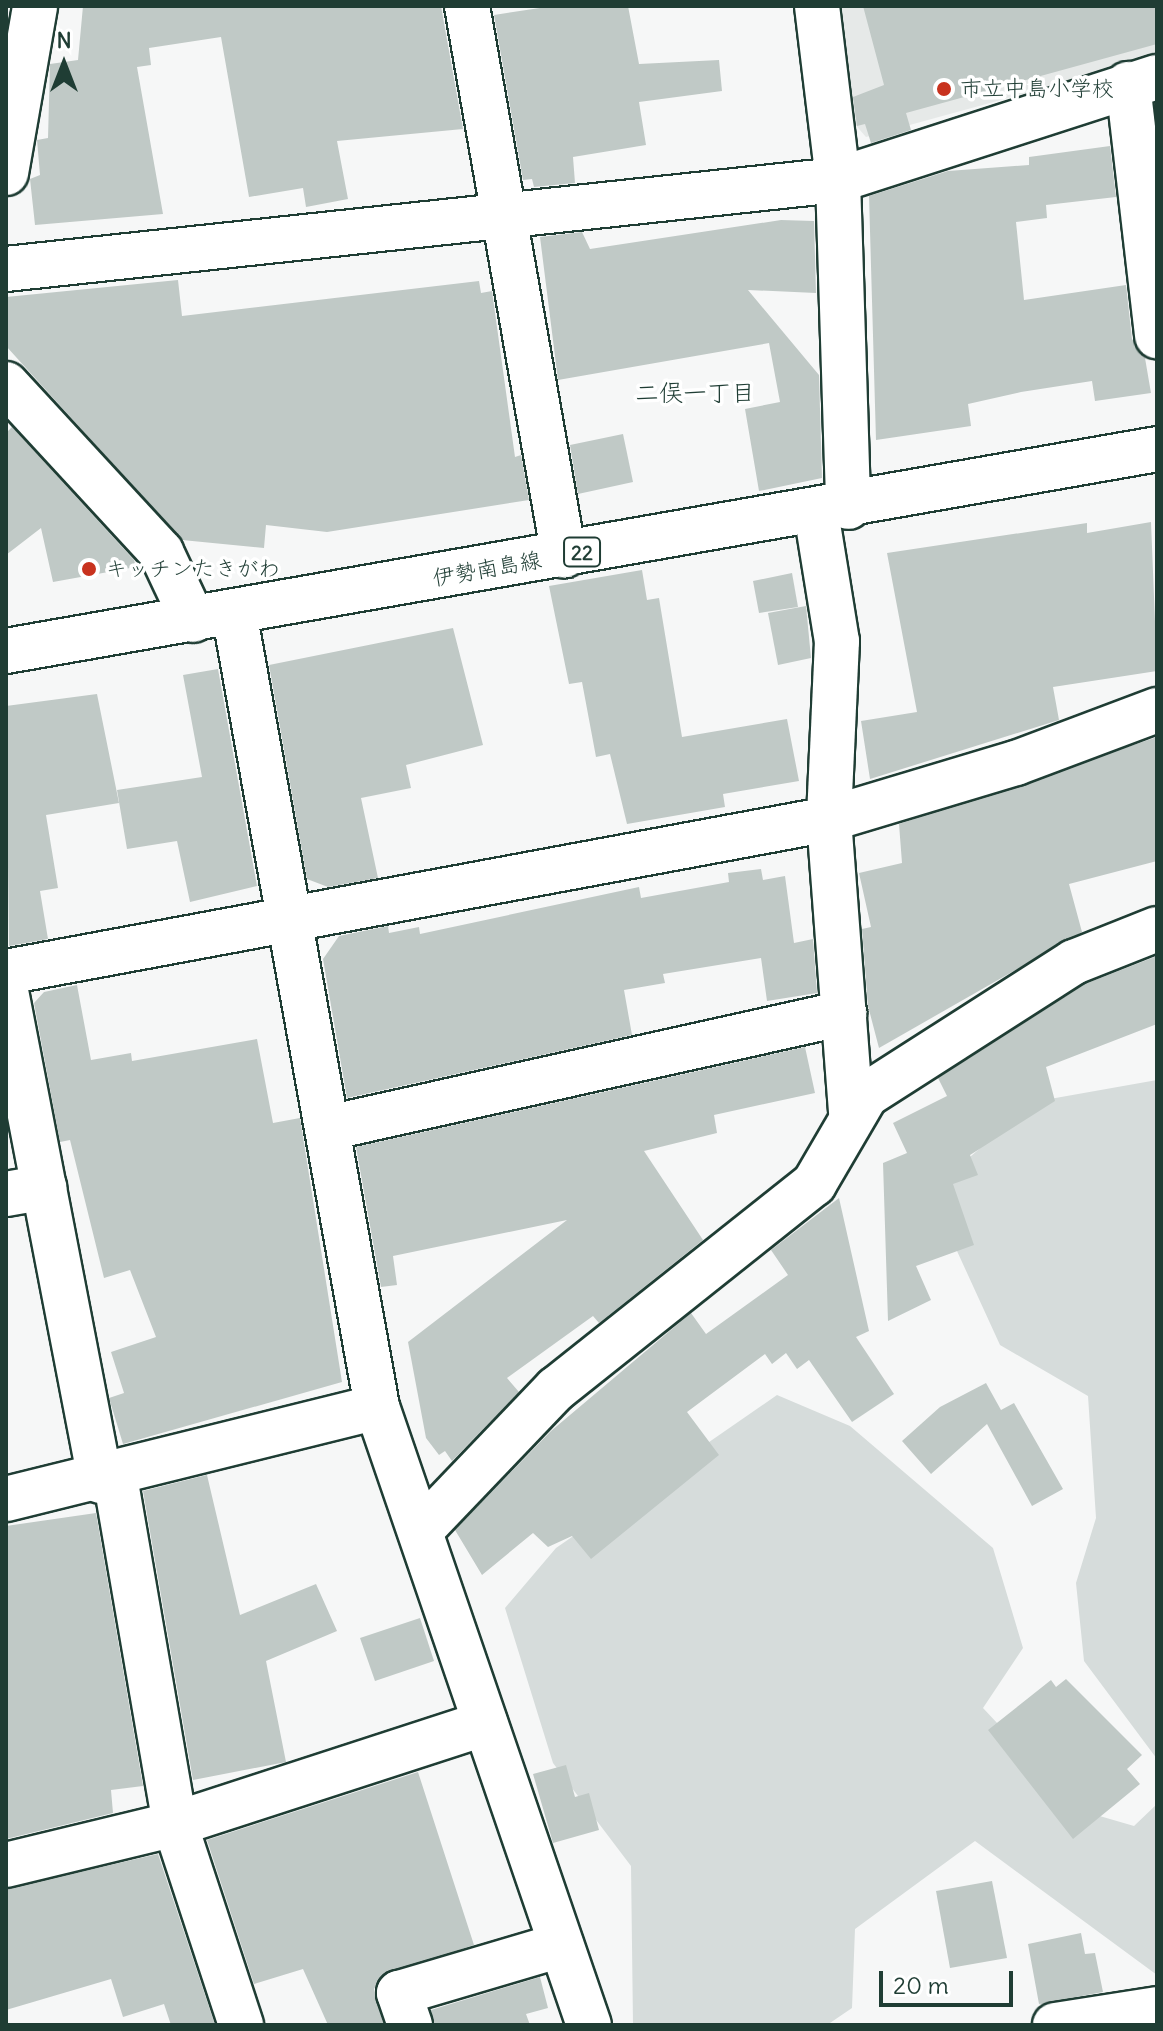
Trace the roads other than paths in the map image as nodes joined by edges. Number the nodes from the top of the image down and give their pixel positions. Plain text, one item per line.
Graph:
1 (35, 6) edge
2 (467, 6) edge
3 (817, 6) edge
4 (1143, 80) edge
5 (6, 173) edge
6 (838, 180) junction
7 (503, 214) junction
8 (6, 269) edge
9 (1157, 336) edge
10 (6, 384) edge
11 (1157, 449) edge
12 (832, 509) junction
13 (564, 556) junction
14 (213, 616) junction
15 (6, 651) edge
16 (1157, 710) edge
17 (829, 819) junction
18 (290, 921) junction
19 (1157, 929) edge
20 (6, 972) edge
21 (6, 991) edge
22 (844, 1013) junction
23 (851, 1113) junction
24 (328, 1128) junction
25 (25, 1191) edge
26 (377, 1407) junction
27 (108, 1479) junction
28 (6, 1499) edge
29 (422, 1529) junction
30 (485, 1723) junction
31 (175, 1824) junction
32 (6, 1865) edge
33 (561, 1945) junction
34 (1157, 2009) edge
35 (241, 2025) edge
36 (410, 2025) edge
37 (589, 2025) edge
38 (1055, 2025) edge

1 - 5 street
2 - 7 street
3 - 6 street
4 - 6 street
4 - 9 street
6 - 7 street
6 - 12 street
7 - 8 street
7 - 13 street
10 - 14 street
11 - 12 street, 伊勢南島線 / 22
12 - 13 street, 伊勢南島線 / 22
12 - 17 street
13 - 14 street, 伊勢南島線 / 22
14 - 15 street, 伊勢南島線 / 22
14 - 18 street
16 - 17 street
17 - 18 street
17 - 22 street
18 - 20 street
18 - 24 street
19 - 23 street
21 - 25 street
22 - 23 street
22 - 24 street
23 - 29 street
24 - 26 street
25 - 27 street
26 - 27 street
26 - 29 street
27 - 28 street
27 - 31 street
29 - 30 street
30 - 31 street
30 - 33 street
31 - 32 street
31 - 35 street
33 - 36 street
33 - 37 street
34 - 38 street

